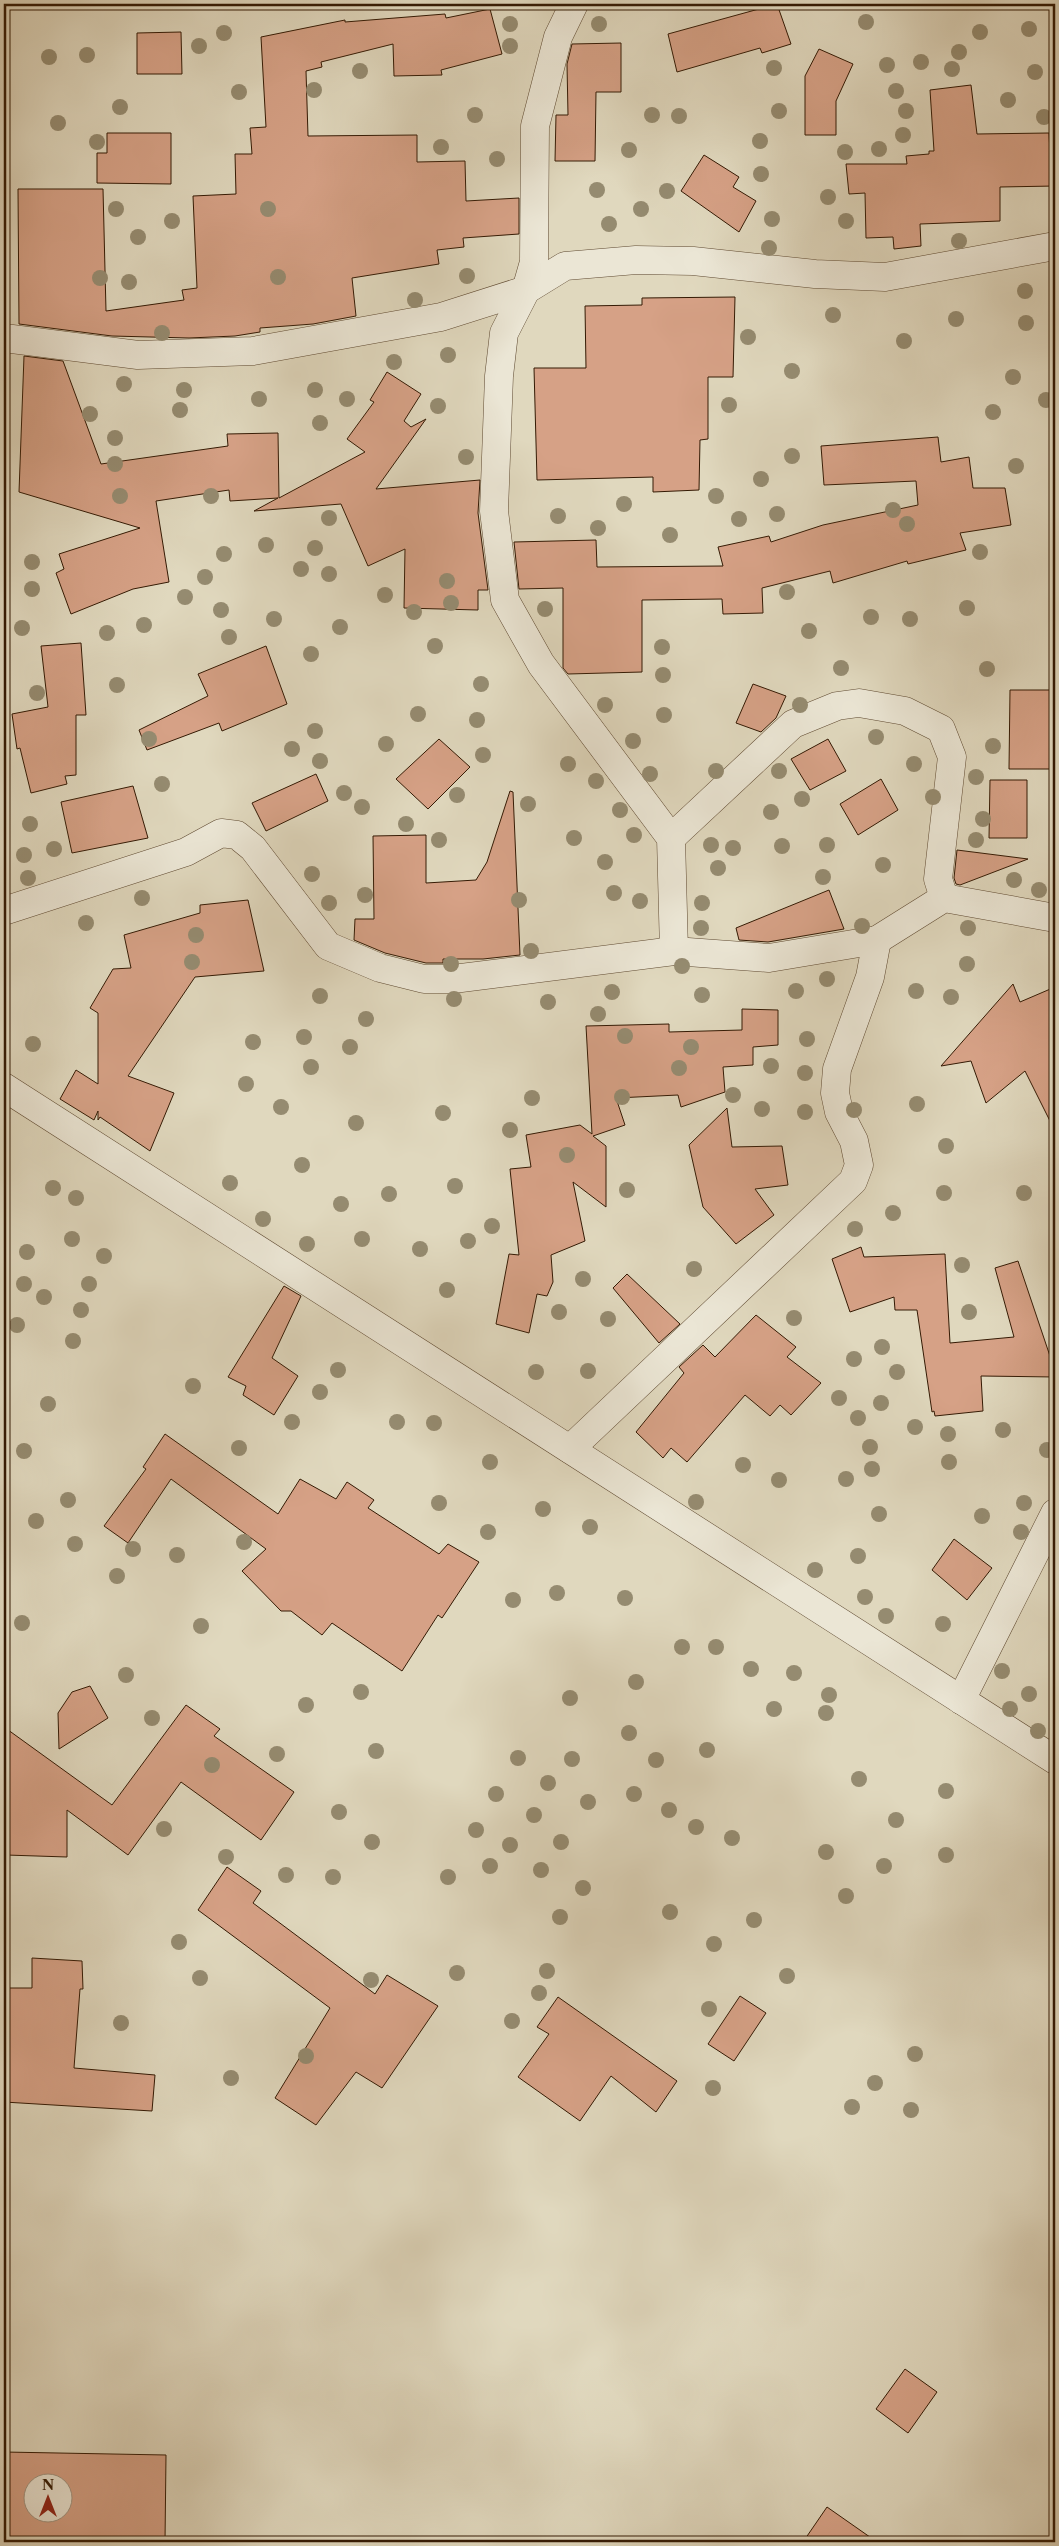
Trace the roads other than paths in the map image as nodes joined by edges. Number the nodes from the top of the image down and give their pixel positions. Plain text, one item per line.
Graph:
1 (574, 4) edge
2 (1055, 246) edge
3 (526, 290) junction
4 (4, 338) edge
5 (671, 838) junction
6 (944, 898) junction
7 (4, 911) edge
8 (1055, 918) edge
9 (878, 940) junction
10 (674, 951) junction
11 (4, 1087) edge
12 (570, 1450) junction
13 (1055, 1513) edge
14 (961, 1700) junction
15 (1055, 1760) edge

1 - 3 street
2 - 3 street
3 - 4 street
3 - 5 street
5 - 6 street
5 - 10 street
6 - 8 street
6 - 9 street
7 - 10 street
9 - 10 street
9 - 12 street
11 - 12 street
12 - 14 street
13 - 14 street
14 - 15 street

